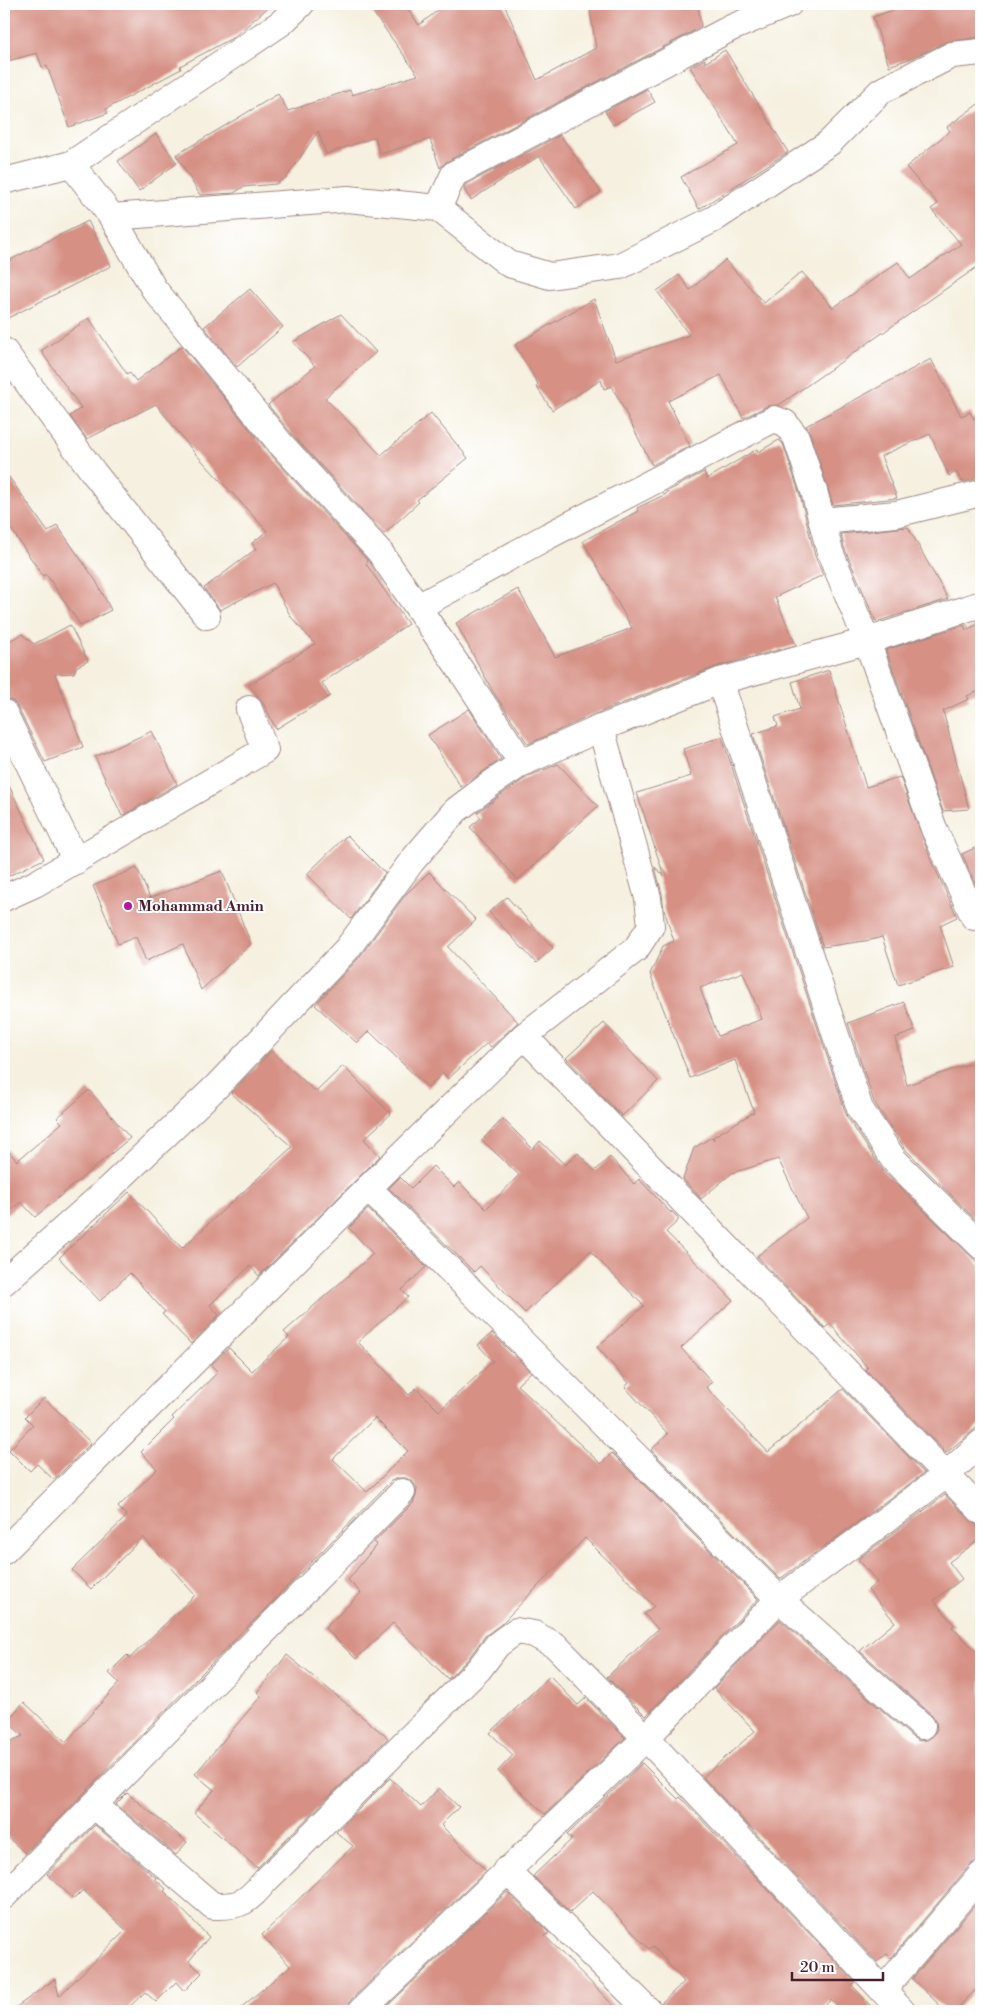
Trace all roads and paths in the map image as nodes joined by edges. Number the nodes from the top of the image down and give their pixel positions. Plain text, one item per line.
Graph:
1 (301, 4) edge
2 (789, 4) edge
3 (981, 52) edge
4 (71, 164) junction
5 (4, 181) edge
6 (438, 208) junction
7 (112, 217) junction
8 (4, 351) edge
9 (981, 492) edge
10 (822, 521) junction
11 (981, 604) edge
12 (418, 607) junction
13 (207, 616) dead end
14 (867, 641) junction
15 (720, 681) junction
16 (249, 709) dead end
17 (4, 713) edge
18 (601, 728) junction
19 (522, 763) junction
20 (76, 861) junction
21 (4, 898) edge
22 (981, 914) edge
23 (524, 1036) junction
24 (368, 1188) junction
25 (981, 1246) edge
26 (4, 1282) edge
27 (981, 1443) edge
28 (946, 1475) junction
29 (402, 1492) dead end
30 (981, 1511) edge
31 (4, 1551) edge
32 (779, 1599) junction
33 (922, 1726) dead end
34 (646, 1738) junction
35 (94, 1804) junction
36 (506, 1870) junction
37 (981, 1875) edge
38 (4, 1896) edge
39 (883, 1990) junction
40 (366, 2010) edge
41 (649, 2011) edge
42 (902, 2011) edge

1 - 4 street
2 - 6 street
3 - 6 street
4 - 5 street
4 - 7 street
6 - 7 street
7 - 12 street
8 - 13 street
9 - 10 street
10 - 12 street
10 - 14 street
11 - 14 street
12 - 19 street
14 - 15 street
14 - 22 street
15 - 18 street
15 - 25 street
16 - 20 street
17 - 20 street
18 - 19 street
18 - 23 street
19 - 26 street
20 - 21 street
23 - 24 street
23 - 28 street
24 - 31 street
24 - 32 street
27 - 28 street
28 - 30 street
28 - 32 street
29 - 35 street
32 - 33 street
32 - 34 street
34 - 35 street
34 - 36 street
34 - 39 street
35 - 38 street
36 - 40 street
36 - 41 street
37 - 39 street
39 - 42 street

